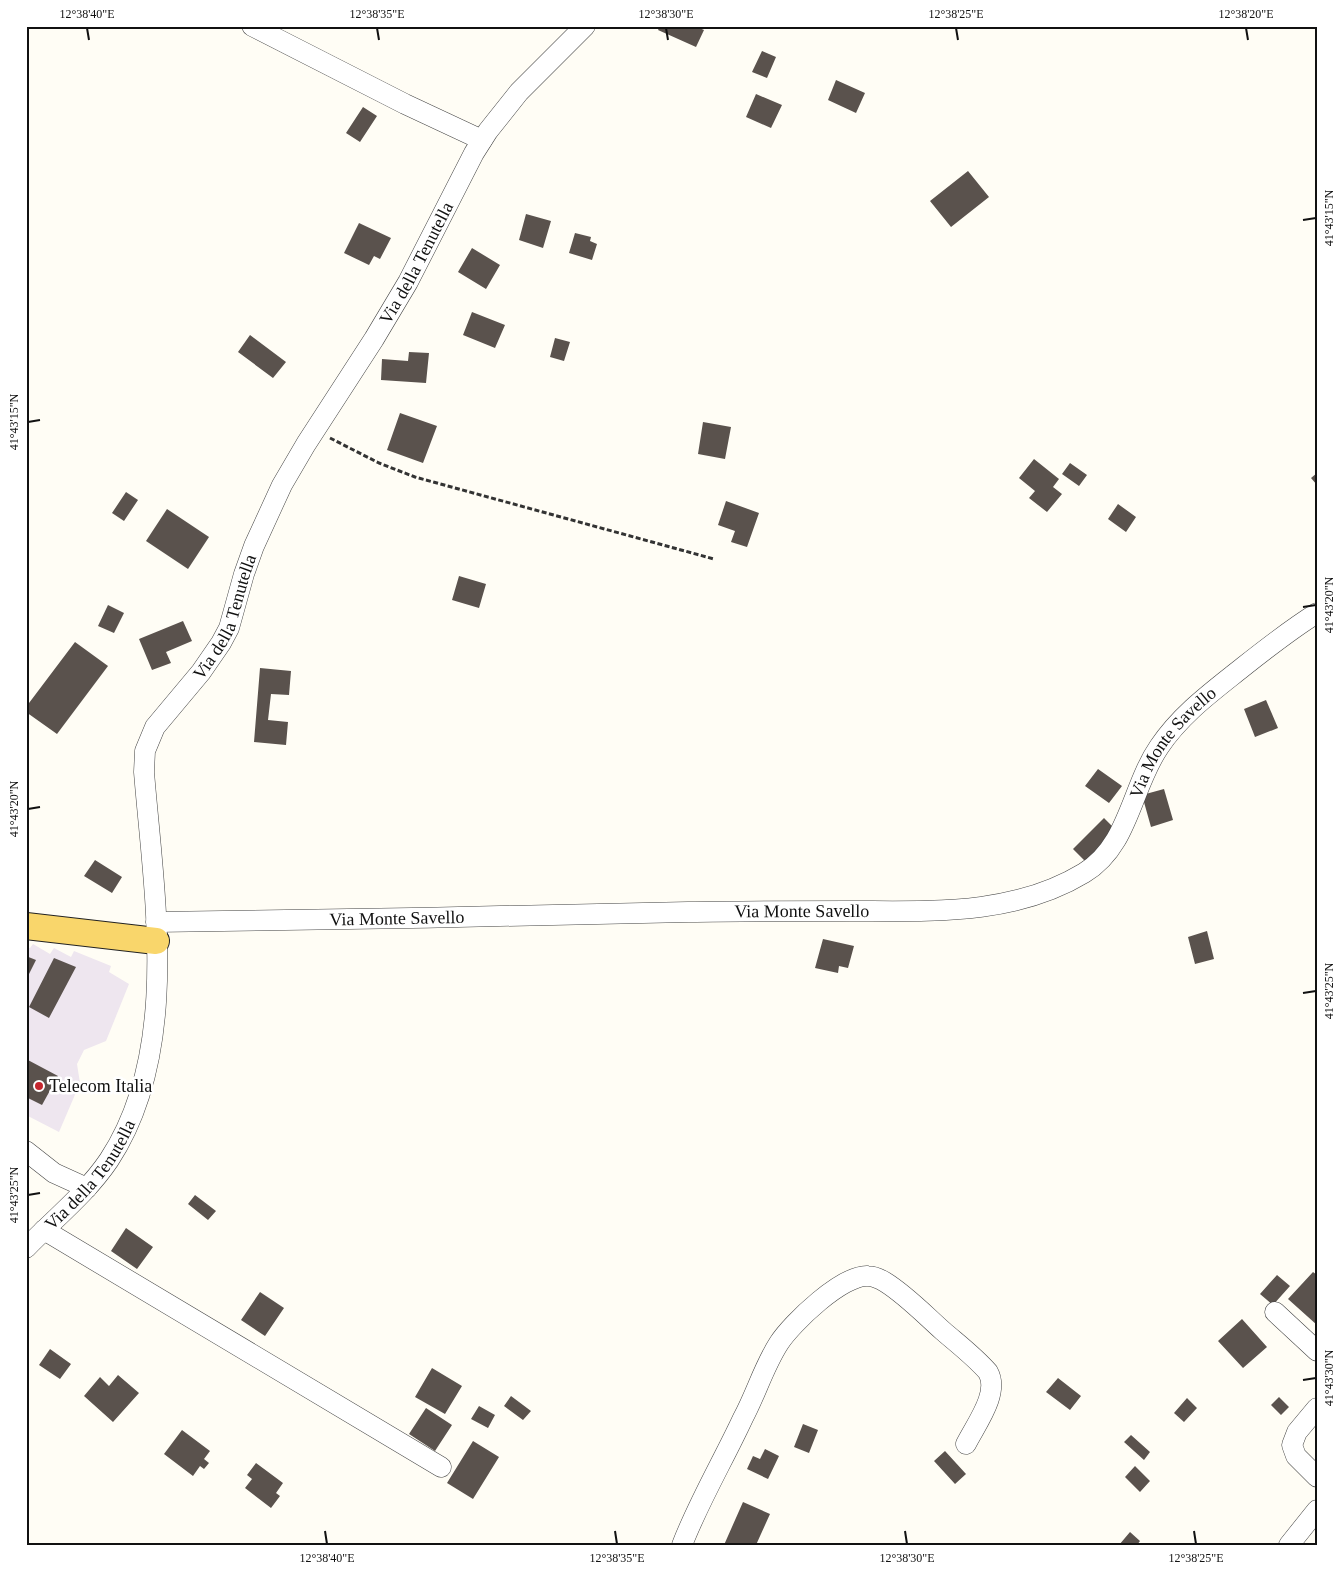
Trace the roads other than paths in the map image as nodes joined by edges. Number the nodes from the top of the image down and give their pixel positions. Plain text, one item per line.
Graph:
1 (252, 26) edge
2 (586, 26) edge
3 (482, 140) junction
4 (1317, 614) edge
5 (26, 926) edge
6 (156, 932) junction
7 (26, 1151) edge
8 (35, 1164) edge
9 (81, 1185) junction
10 (44, 1230) junction
11 (26, 1248) edge
12 (1275, 1312) dead end
13 (1317, 1351) edge
14 (1317, 1408) edge
15 (966, 1444) dead end
16 (441, 1467) dead end
17 (1317, 1477) edge
18 (1317, 1510) edge
19 (682, 1545) edge
20 (1289, 1545) edge

1 - 3 street
2 - 3 street, Via della Tenutella
3 - 6 street, Via della Tenutella
4 - 6 street, Via Monte Savello
5 - 6 main road
6 - 9 street, Via della Tenutella
7 - 8 street
8 - 9 street
9 - 10 street, Via della Tenutella
10 - 11 street, Via della Tenutella
10 - 16 street
12 - 13 street
14 - 17 street
15 - 19 street
18 - 20 street

